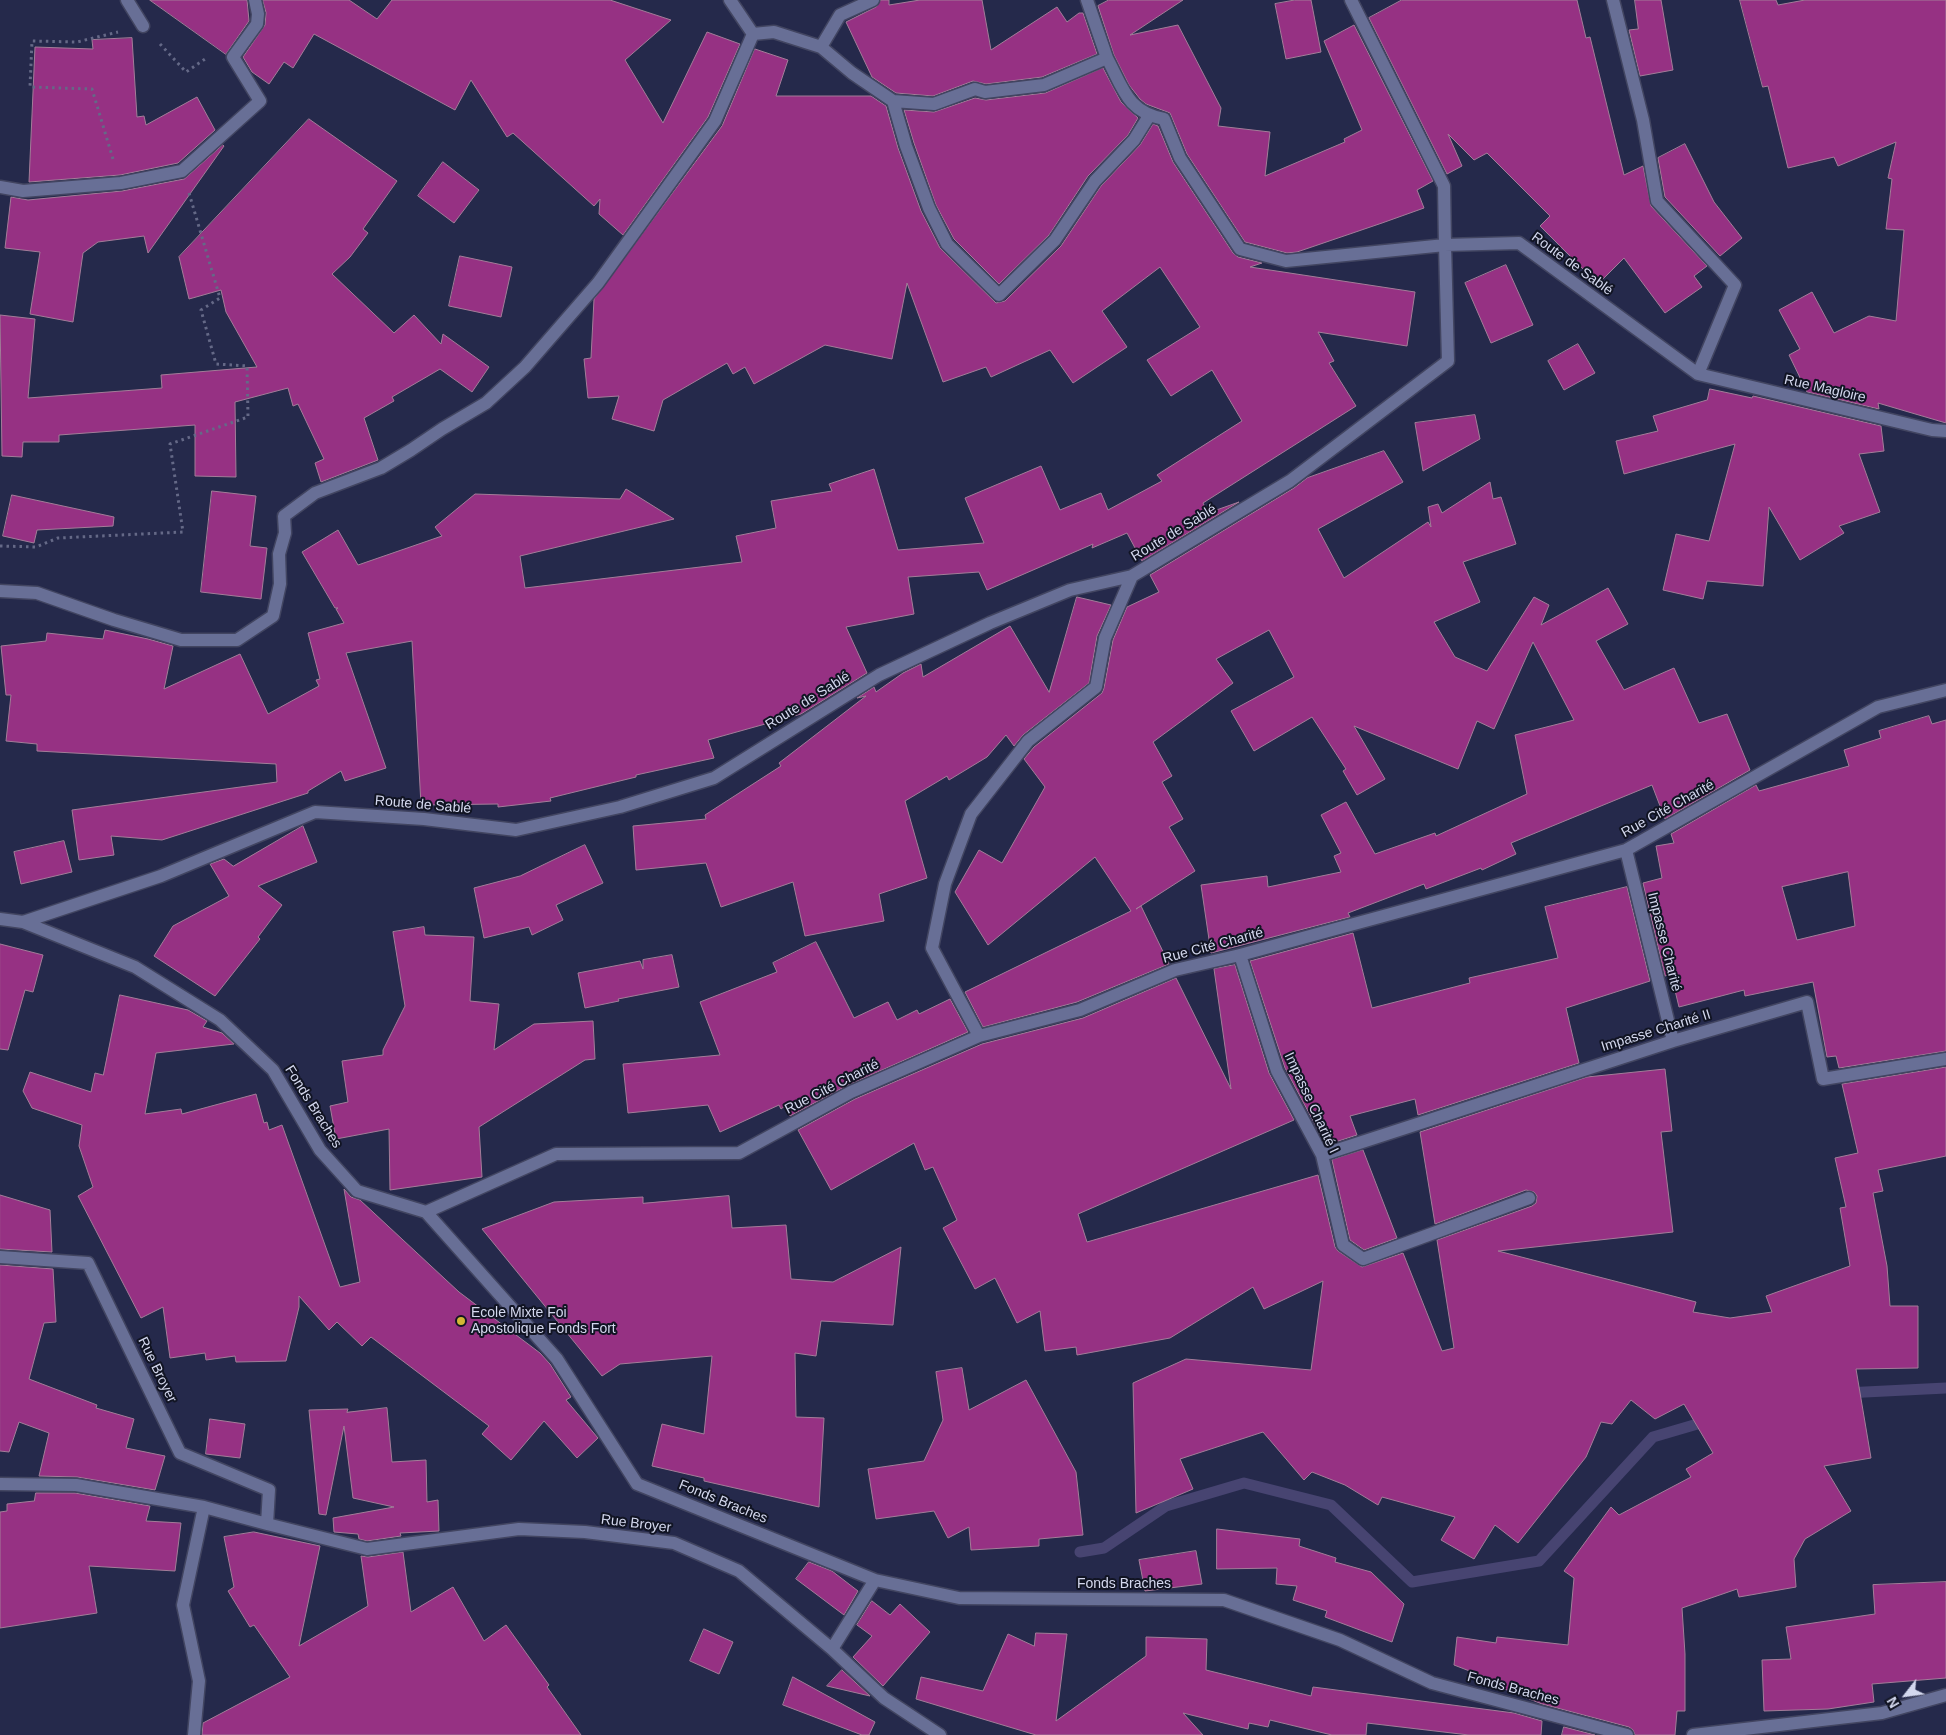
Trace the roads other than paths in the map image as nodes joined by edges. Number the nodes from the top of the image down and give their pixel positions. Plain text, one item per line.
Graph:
1 (126, 0) edge
2 (255, 0) edge
3 (730, 0) edge
4 (873, 0) edge
5 (1087, 0) edge
6 (1351, 0) edge
7 (1613, 0) edge
8 (143, 26) dead end
9 (753, 34) junction
10 (821, 47) junction
11 (1106, 58) junction
12 (893, 101) junction
13 (1149, 116) junction
14 (0, 187) edge
15 (1445, 245) junction
16 (1698, 374) junction
17 (1946, 431) edge
18 (1132, 576) junction
19 (0, 590) edge
20 (1946, 690) edge
21 (1626, 850) junction
22 (0, 919) edge
23 (23, 922) junction
24 (1240, 955) junction
25 (979, 1036) junction
26 (1673, 1041) junction
27 (1946, 1059) edge
28 (1322, 1155) junction
29 (1529, 1198) dead end
30 (426, 1212) junction
31 (0, 1257) edge
32 (0, 1484) edge
33 (204, 1507) junction
34 (267, 1524) junction
35 (874, 1580) junction
36 (832, 1649) junction
37 (1946, 1695) edge
38 (194, 1735) edge
39 (940, 1735) edge
40 (1627, 1735) edge
41 (1694, 1735) edge

1 - 8 street
2 - 14 street
3 - 9 street
4 - 10 street
5 - 11 street
6 - 15 street
7 - 16 street
9 - 10 street
9 - 19 street
10 - 12 street
11 - 12 street
11 - 13 street
12 - 13 street
13 - 15 street
15 - 16 street, Route de Sablé
15 - 18 street, Route de Sablé
16 - 17 street, Rue Magloire
18 - 23 street, Route de Sablé
18 - 25 street
20 - 21 street, Rue Cité Charité
21 - 24 street, Rue Cité Charité
21 - 26 street, Impasse Charité
22 - 23 street
23 - 30 street, Fonds Braches
24 - 25 street, Rue Cité Charité
24 - 28 street, Impasse Charité I
25 - 30 street, Rue Cité Charité
26 - 27 street, Impasse Charité II
26 - 28 street, Impasse Charité II
28 - 29 street, Impasse Charité I
30 - 35 street, Fonds Braches
31 - 34 street, Rue Broyer
32 - 33 street, Rue Broyer
33 - 34 street, Rue Broyer
33 - 38 street
34 - 36 street, Rue Broyer
35 - 36 street
35 - 40 street, Fonds Braches
36 - 39 street, Rue Broyer
37 - 41 street

